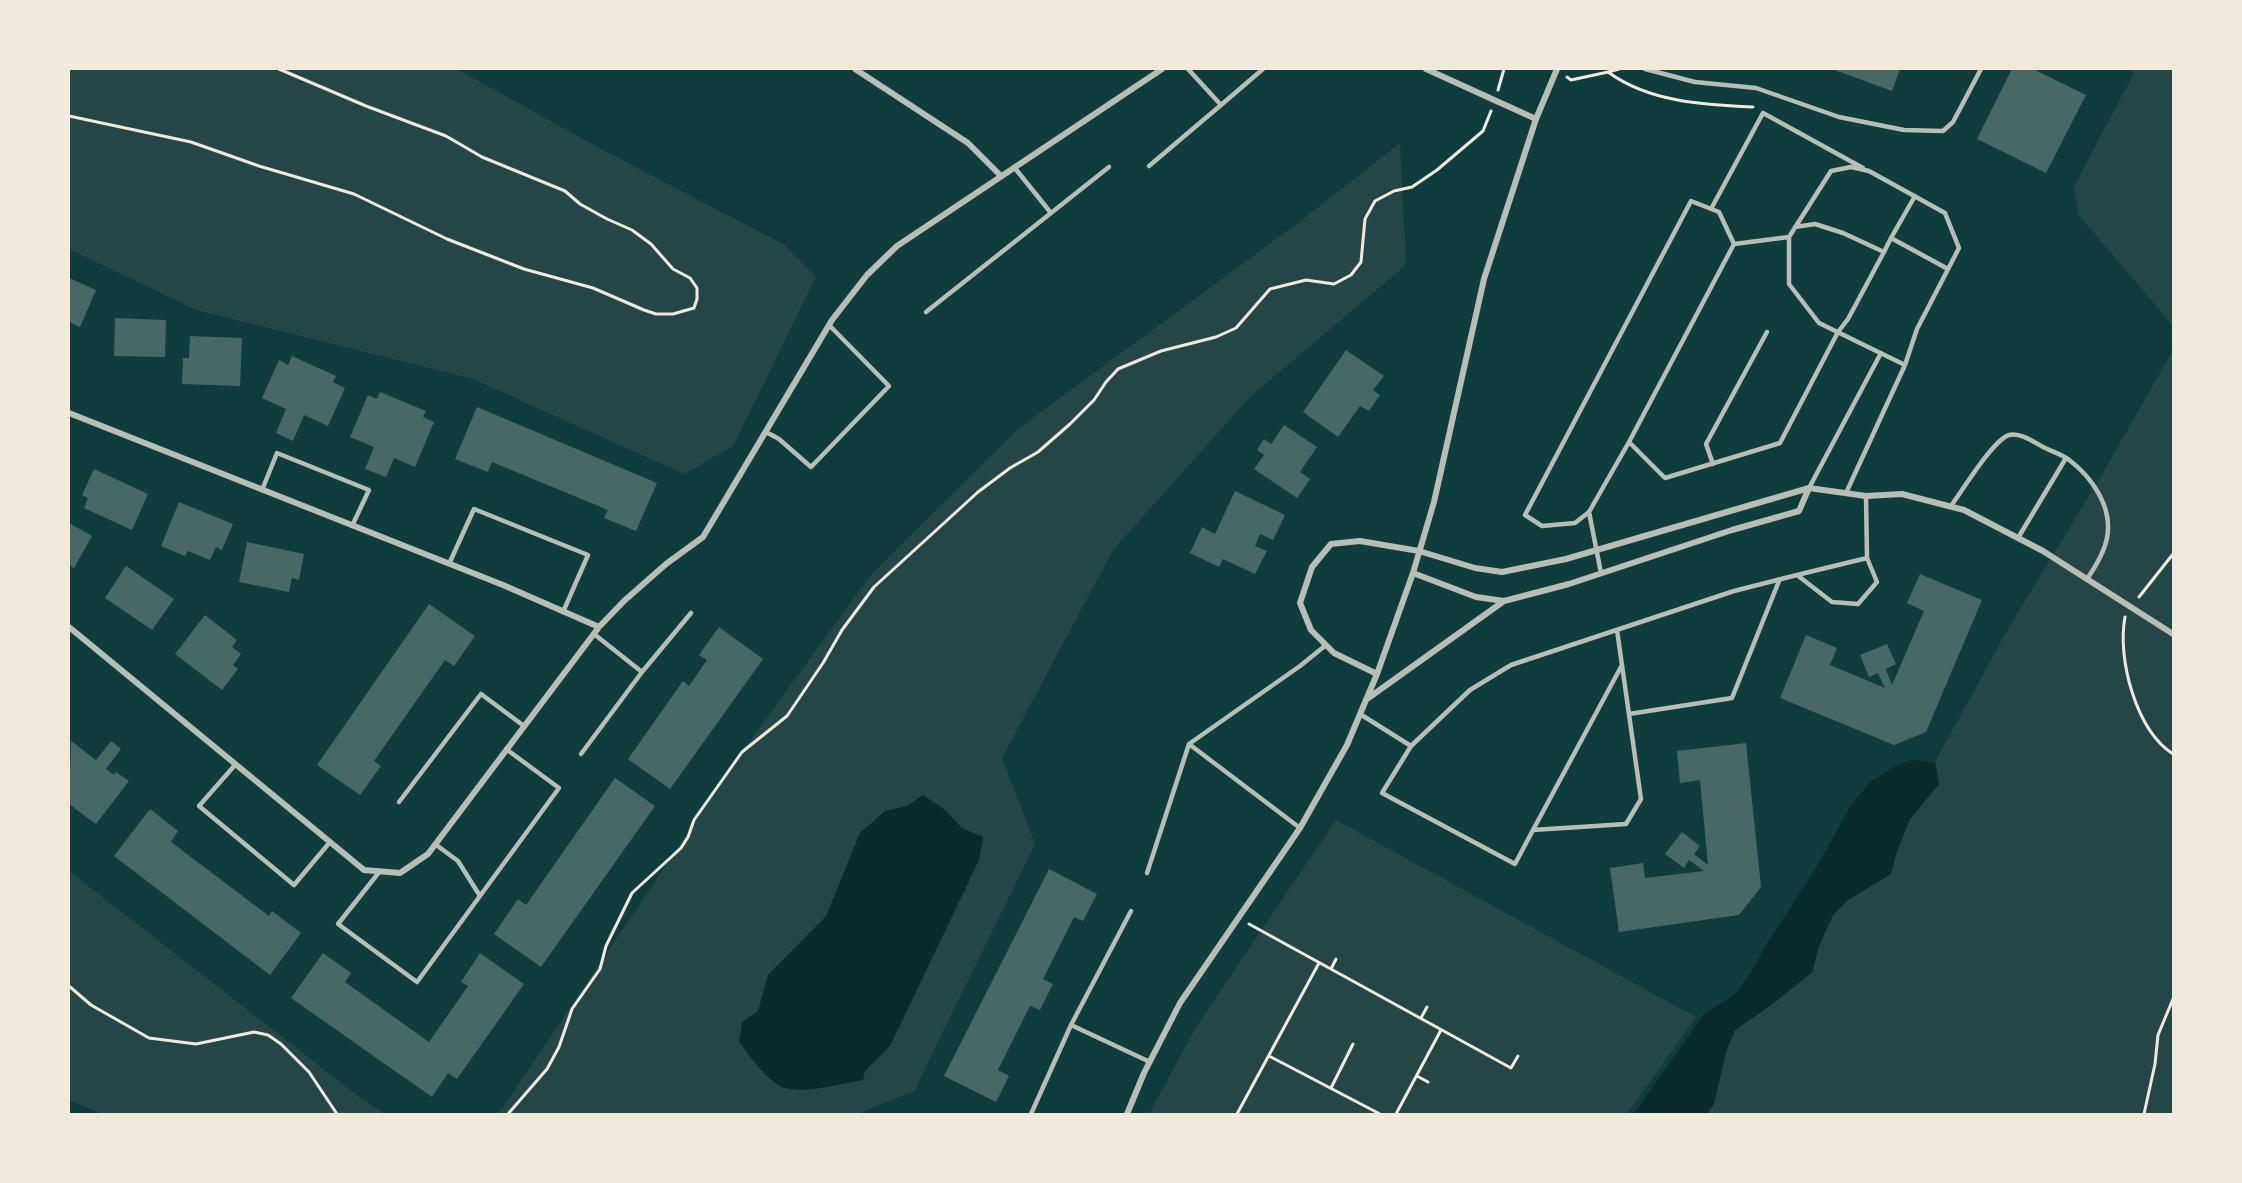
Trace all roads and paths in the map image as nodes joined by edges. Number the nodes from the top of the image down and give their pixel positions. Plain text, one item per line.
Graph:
1 (279, 69) edge
2 (855, 69) edge
3 (1162, 69) edge
4 (1188, 69) edge
5 (1263, 69) edge
6 (1426, 69) edge
7 (1504, 69) edge
8 (1619, 69) edge
9 (1645, 69) edge
10 (1981, 69) edge
11 (1557, 70) edge
12 (1608, 72) junction
13 (1495, 101) junction
14 (1221, 105) junction
15 (1763, 114) junction
16 (69, 116) edge
17 (1536, 119) junction
18 (1149, 166) dead end
19 (1014, 167) junction
20 (1109, 167) dead end
21 (1869, 171) junction
22 (1001, 176) junction
23 (1915, 196) junction
24 (1712, 209) junction
25 (1051, 213) junction
26 (1795, 227) junction
27 (1789, 237) junction
28 (1891, 238) junction
29 (1734, 244) junction
30 (1884, 252) junction
31 (1948, 269) junction
32 (926, 312) dead end
33 (829, 326) junction
34 (1767, 332) dead end
35 (1838, 332) junction
36 (1881, 353) junction
37 (1905, 365) junction
38 (69, 413) edge
39 (766, 432) junction
40 (1629, 442) junction
41 (2067, 458) junction
42 (1713, 464) junction
43 (1809, 488) junction
44 (262, 490) junction
45 (1845, 493) junction
46 (1866, 496) junction
47 (1951, 506) junction
48 (1589, 512) junction
49 (352, 526) junction
50 (2018, 538) junction
51 (1597, 550) junction
52 (1419, 551) junction
53 (2173, 554) edge
54 (1867, 558) junction
55 (449, 564) junction
56 (1413, 573) junction
57 (1601, 573) junction
58 (1797, 575) junction
59 (2087, 579) junction
60 (1779, 581) junction
61 (1504, 602) junction
62 (2131, 607) junction
63 (563, 612) junction
64 (691, 613) dead end
65 (69, 627) edge
66 (599, 627) junction
67 (1617, 630) junction
68 (594, 634) junction
69 (2173, 634) edge
70 (1326, 645) junction
71 (1622, 665) junction
72 (642, 672) junction
73 (1377, 674) junction
74 (1366, 699) junction
75 (1360, 714) junction
76 (1629, 714) junction
77 (524, 726) junction
78 (1189, 744) junction
79 (1411, 746) junction
80 (506, 749) junction
81 (2173, 753) edge
82 (581, 754) dead end
83 (235, 765) junction
84 (399, 802) dead end
85 (1300, 828) junction
86 (1533, 830) junction
87 (330, 842) junction
88 (435, 844) junction
89 (380, 871) junction
90 (1147, 873) dead end
91 (480, 896) junction
92 (1131, 911) dead end
93 (1240, 919) junction
94 (1336, 958) dead end
95 (1319, 963) junction
96 (1330, 969) junction
97 (69, 986) edge
98 (2173, 999) edge
99 (1427, 1007) dead end
100 (1421, 1018) junction
101 (1071, 1024) junction
102 (1441, 1030) junction
103 (1353, 1044) dead end
104 (1269, 1056) junction
105 (1518, 1056) dead end
106 (1150, 1062) junction
107 (1416, 1076) junction
108 (1428, 1082) dead end
109 (1330, 1088) junction
110 (337, 1114) edge
111 (508, 1114) edge
112 (1031, 1114) edge
113 (1127, 1114) edge
114 (1237, 1114) edge
115 (1380, 1114) edge
116 (1396, 1114) edge
117 (2144, 1114) edge

1 - 16 path
2 - 22 street
3 - 19 street
4 - 14 lane
5 - 14 lane
6 - 13 street
7 - 13 path
8 - 12 path
9 - 10 lane
11 - 12 path
11 - 17 street
12 - 15 path
13 - 17 street
13 - 111 path
14 - 18 lane
15 - 21 lane
15 - 24 lane
17 - 52 street
19 - 22 street
19 - 25 lane
20 - 25 lane
21 - 23 lane
21 - 26 lane
22 - 33 street
23 - 28 lane
23 - 31 lane
24 - 29 lane
24 - 48 lane
25 - 32 lane
26 - 27 lane
26 - 30 lane
27 - 29 lane
27 - 35 lane
28 - 30 lane
28 - 31 lane
29 - 40 lane
30 - 35 lane
31 - 37 lane
33 - 39 street
33 - 39 lane
34 - 42 lane
35 - 36 lane
35 - 42 lane
36 - 37 lane
36 - 43 lane
37 - 45 lane
38 - 44 street
39 - 66 street
40 - 42 lane
40 - 48 lane
41 - 47 lane
41 - 50 lane
41 - 59 lane
43 - 45 street
43 - 51 street
43 - 57 street
44 - 49 street
44 - 49 lane
45 - 46 street
46 - 47 street
46 - 54 lane
47 - 50 street
48 - 51 lane
49 - 55 street
50 - 59 street
51 - 52 street
51 - 57 lane
52 - 56 street
52 - 70 street
53 - 62 path
54 - 58 lane
54 - 58 lane
55 - 63 street
55 - 63 lane
56 - 61 street
56 - 73 street
57 - 61 street
58 - 60 lane
59 - 62 street
60 - 67 lane
60 - 76 lane
61 - 74 street
62 - 69 street
62 - 81 path
63 - 66 street
64 - 72 lane
65 - 83 street
66 - 68 street
67 - 71 lane
67 - 79 lane
68 - 72 lane
68 - 77 street
70 - 73 street
70 - 78 lane
71 - 76 lane
71 - 86 lane
72 - 82 lane
73 - 74 street
74 - 75 street
75 - 79 lane
75 - 85 street
76 - 86 lane
77 - 80 street
77 - 84 lane
78 - 85 lane
78 - 90 lane
79 - 86 lane
80 - 88 street
80 - 91 lane
83 - 87 street
83 - 87 lane
85 - 93 street
87 - 89 street
88 - 89 street
88 - 91 lane
89 - 91 lane
92 - 101 lane
93 - 95 path
93 - 106 street
94 - 96 path
95 - 96 path
95 - 104 path
96 - 100 path
97 - 110 path
98 - 117 path
99 - 100 path
100 - 102 path
101 - 106 lane
101 - 112 lane
102 - 105 path
102 - 107 path
103 - 109 path
104 - 109 path
104 - 114 path
106 - 113 street
107 - 108 path
107 - 116 path
109 - 115 path

